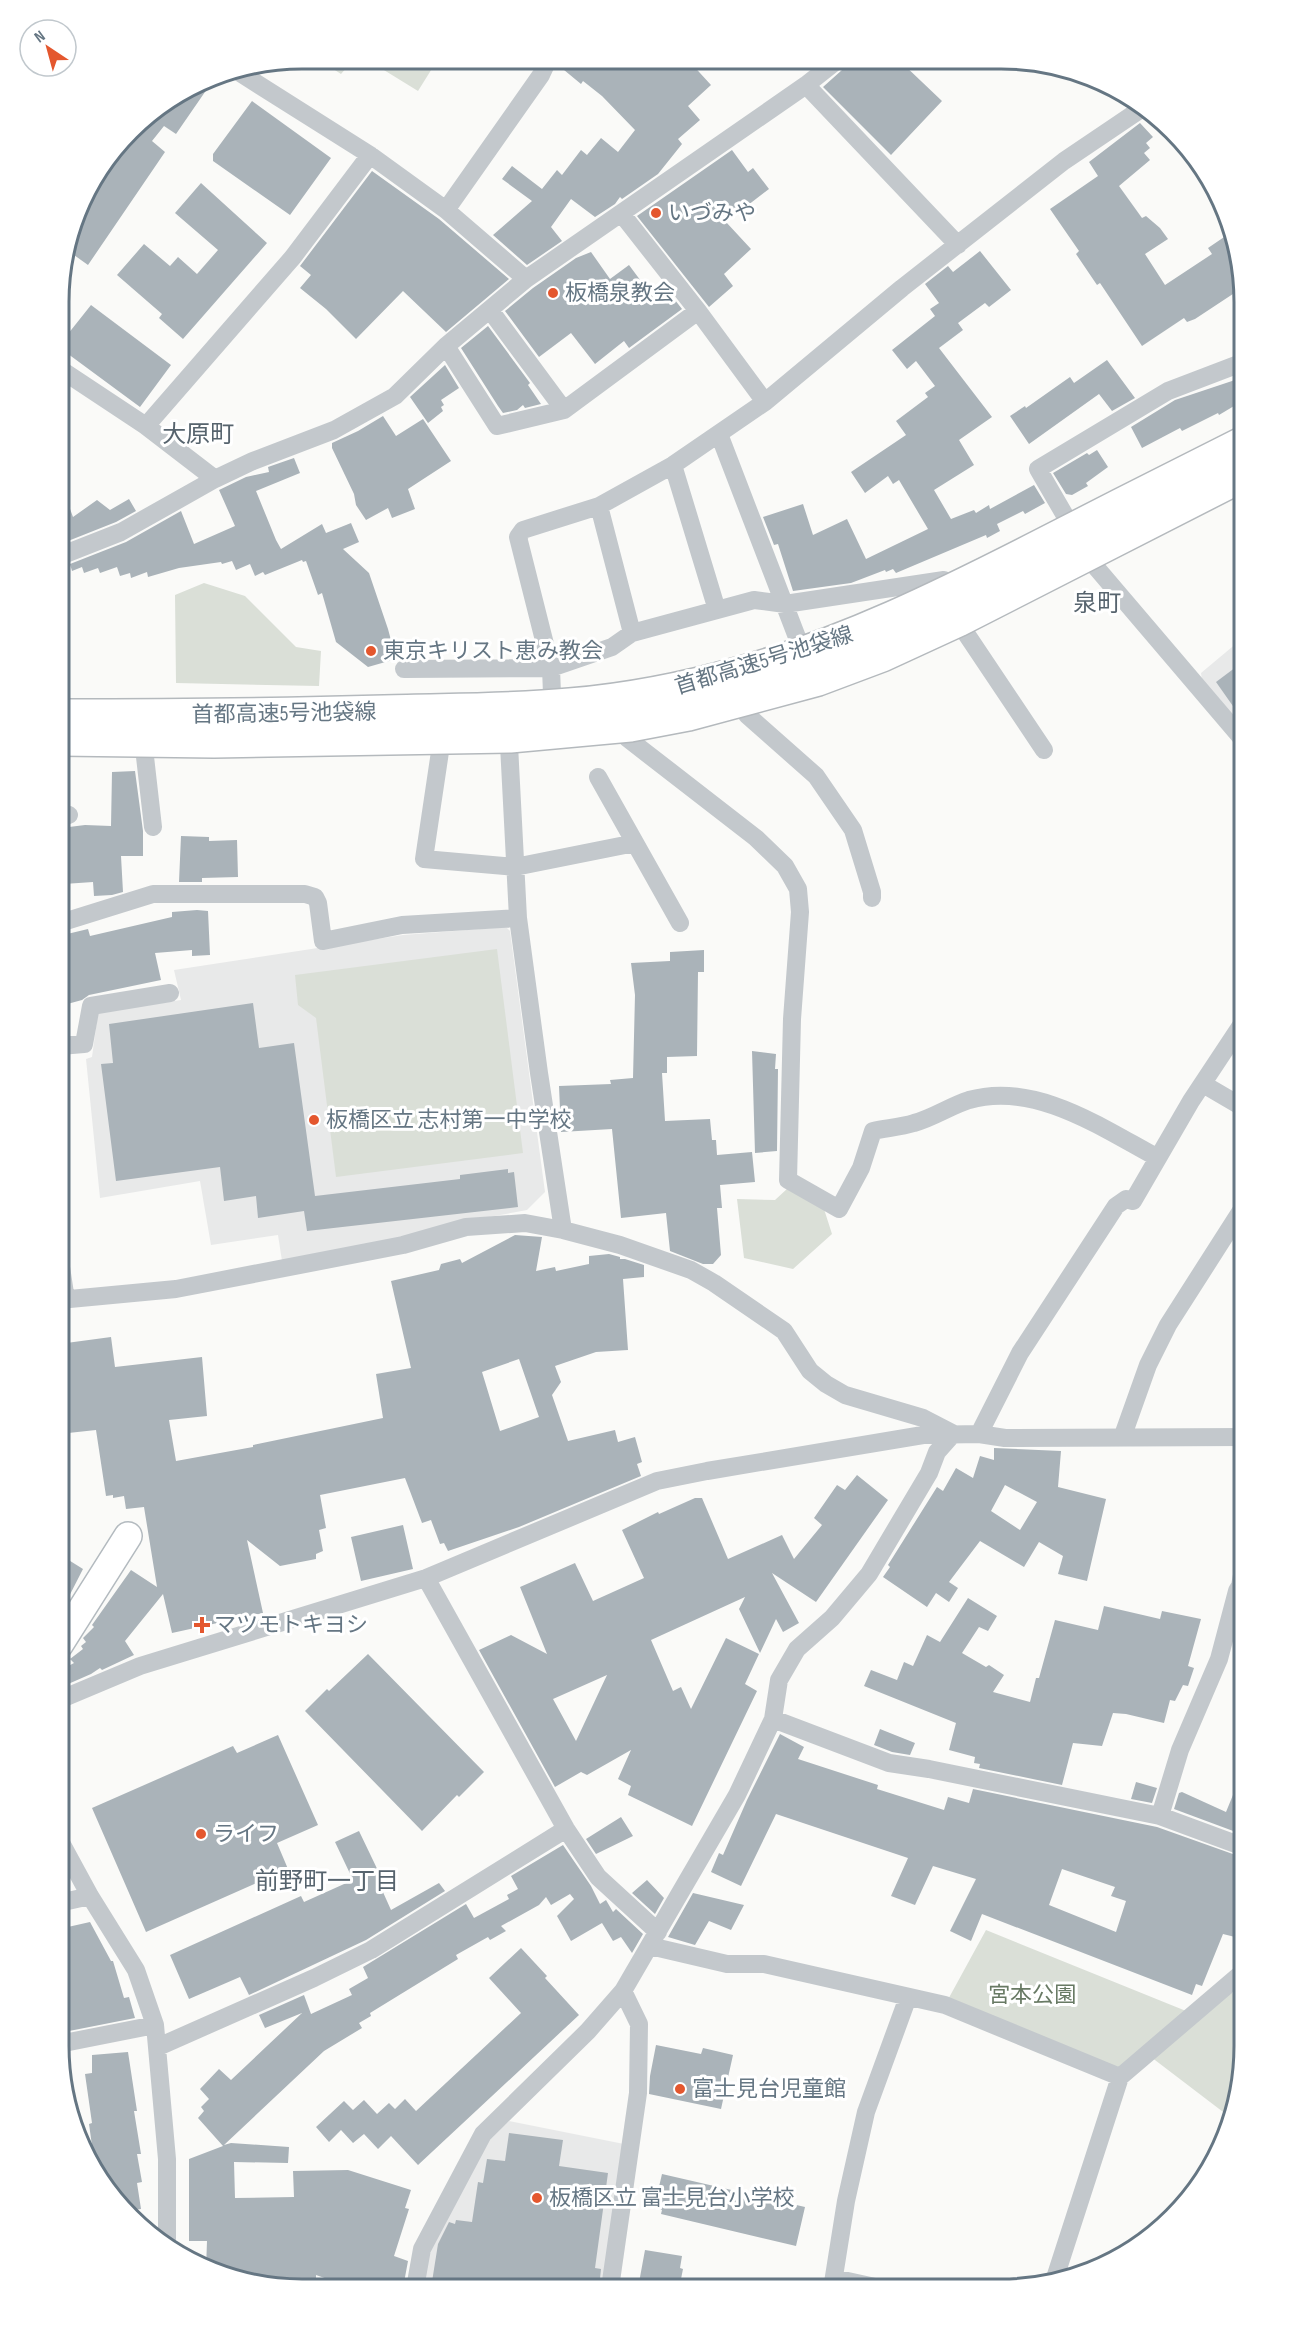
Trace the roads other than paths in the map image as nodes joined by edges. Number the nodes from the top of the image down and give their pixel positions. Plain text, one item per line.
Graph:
1 (544, 69) edge
2 (826, 69) edge
3 (245, 76) edge
4 (806, 85) junction
5 (1136, 112) edge
6 (370, 155) junction
7 (446, 210) junction
8 (621, 213) junction
9 (958, 245) junction
10 (526, 279) junction
11 (490, 310) junction
12 (698, 311) junction
13 (446, 346) junction
14 (1234, 366) edge
15 (69, 375) edge
16 (765, 402) junction
17 (564, 410) junction
18 (146, 426) junction
19 (719, 434) junction
20 (1234, 434) edge
21 (1234, 448) edge
22 (674, 465) junction
23 (215, 479) junction
24 (1234, 479) edge
25 (1234, 494) edge
26 (599, 506) junction
27 (1067, 519) junction
28 (69, 552) edge
29 (1094, 565) junction
30 (944, 579) junction
31 (785, 604) junction
32 (717, 610) junction
33 (963, 629) junction
34 (632, 633) junction
35 (800, 645) junction
36 (551, 668) junction
37 (404, 669) dead end
38 (552, 694) junction
39 (69, 704) edge
40 (747, 714) junction
41 (69, 716) edge
42 (1234, 729) edge
43 (627, 738) junction
44 (69, 739) edge
45 (441, 745) junction
46 (509, 745) junction
47 (144, 747) junction
48 (69, 748) edge
49 (1044, 750) dead end
50 (598, 777) dead end
51 (153, 827) dead end
52 (635, 843) junction
53 (516, 867) junction
54 (872, 898) dead end
55 (518, 918) junction
56 (69, 920) edge
57 (680, 922) dead end
58 (170, 993) dead end
59 (1234, 1036) edge
60 (69, 1045) edge
61 (1203, 1084) junction
62 (1234, 1102) edge
63 (1158, 1158) junction
64 (1234, 1222) edge
65 (563, 1230) junction
66 (69, 1299) edge
67 (953, 1434) junction
68 (979, 1434) junction
69 (1234, 1437) edge
70 (1122, 1438) junction
71 (128, 1536) dead end
72 (426, 1578) junction
73 (1234, 1602) edge
74 (69, 1629) edge
75 (69, 1696) edge
76 (773, 1719) junction
77 (1160, 1816) junction
78 (566, 1829) junction
79 (1234, 1843) edge
80 (69, 1857) edge
81 (90, 1896) junction
82 (69, 1901) edge
83 (654, 1939) junction
84 (1234, 1980) edge
85 (623, 1991) junction
86 (908, 1997) junction
87 (155, 2025) junction
88 (69, 2042) edge
89 (158, 2047) junction
90 (1120, 2077) junction
91 (167, 2236) edge
92 (1057, 2272) edge
93 (417, 2279) edge
94 (611, 2279) edge
95 (834, 2279) edge

1 - 7 street
2 - 4 street
3 - 6 street
4 - 8 street
4 - 9 street
5 - 9 street
6 - 7 street
6 - 18 street
7 - 10 street
8 - 10 street
8 - 12 street
9 - 16 street
10 - 11 street
11 - 13 street
11 - 17 street
12 - 16 street
12 - 17 street
13 - 17 street
13 - 23 street
14 - 27 street
15 - 18 street
16 - 19 street
18 - 23 street
19 - 22 street
19 - 31 street
20 - 27 street
21 - 41 highway, 首都高速5号池袋線, bridge
22 - 26 street
22 - 32 street
23 - 28 street
24 - 44 highway, 首都高速5号池袋線, bridge
25 - 29 street
26 - 34 street
26 - 36 street
27 - 29 street
27 - 30 street
29 - 33 street
29 - 42 street
30 - 31 street
30 - 35 street
31 - 32 street
31 - 35 street
32 - 34 street
33 - 40 street
33 - 49 street
34 - 36 street
35 - 38 street
36 - 37 street
36 - 38 street
38 - 39 street
40 - 43 street
40 - 54 street
43 - 46 street
43 - 63 street
45 - 46 street
45 - 47 street
45 - 53 street
46 - 53 street
47 - 48 street
47 - 51 street
50 - 52 street
52 - 53 street
52 - 57 street
53 - 55 street
55 - 56 street
55 - 65 street
58 - 60 street
59 - 61 street
61 - 62 street
61 - 63 street
63 - 68 street
64 - 70 street
65 - 66 street
65 - 67 street
67 - 68 street
67 - 72 street
67 - 76 street
68 - 70 street
69 - 70 street
71 - 74 street
72 - 75 street
72 - 78 street
73 - 77 street
76 - 77 street
76 - 83 street
77 - 79 street
78 - 83 street
78 - 89 street
80 - 81 street
81 - 82 street
81 - 87 street
83 - 85 street
83 - 86 street
84 - 90 street
85 - 93 street
85 - 94 street
86 - 90 street
86 - 95 street
87 - 88 street
87 - 89 street
89 - 91 street
90 - 92 street

